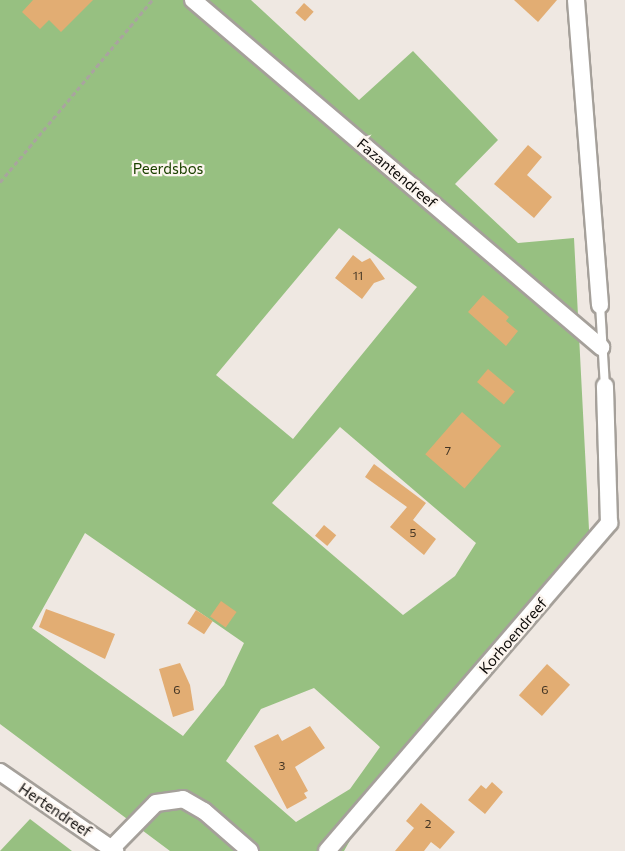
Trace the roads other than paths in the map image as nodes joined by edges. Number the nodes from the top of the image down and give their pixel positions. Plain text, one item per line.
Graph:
1 (193, 0) edge
2 (576, 0) edge
3 (600, 304) joint
4 (601, 347) junction
5 (605, 386) joint
6 (0, 772) edge
7 (112, 850) edge
8 (250, 851) edge
9 (327, 851) edge

1 - 4 street, Fazantendreef
2 - 3 street
3 - 4 lane
4 - 5 lane
5 - 9 street, Korhoendreef
6 - 7 street, Hertendreef
7 - 8 street

